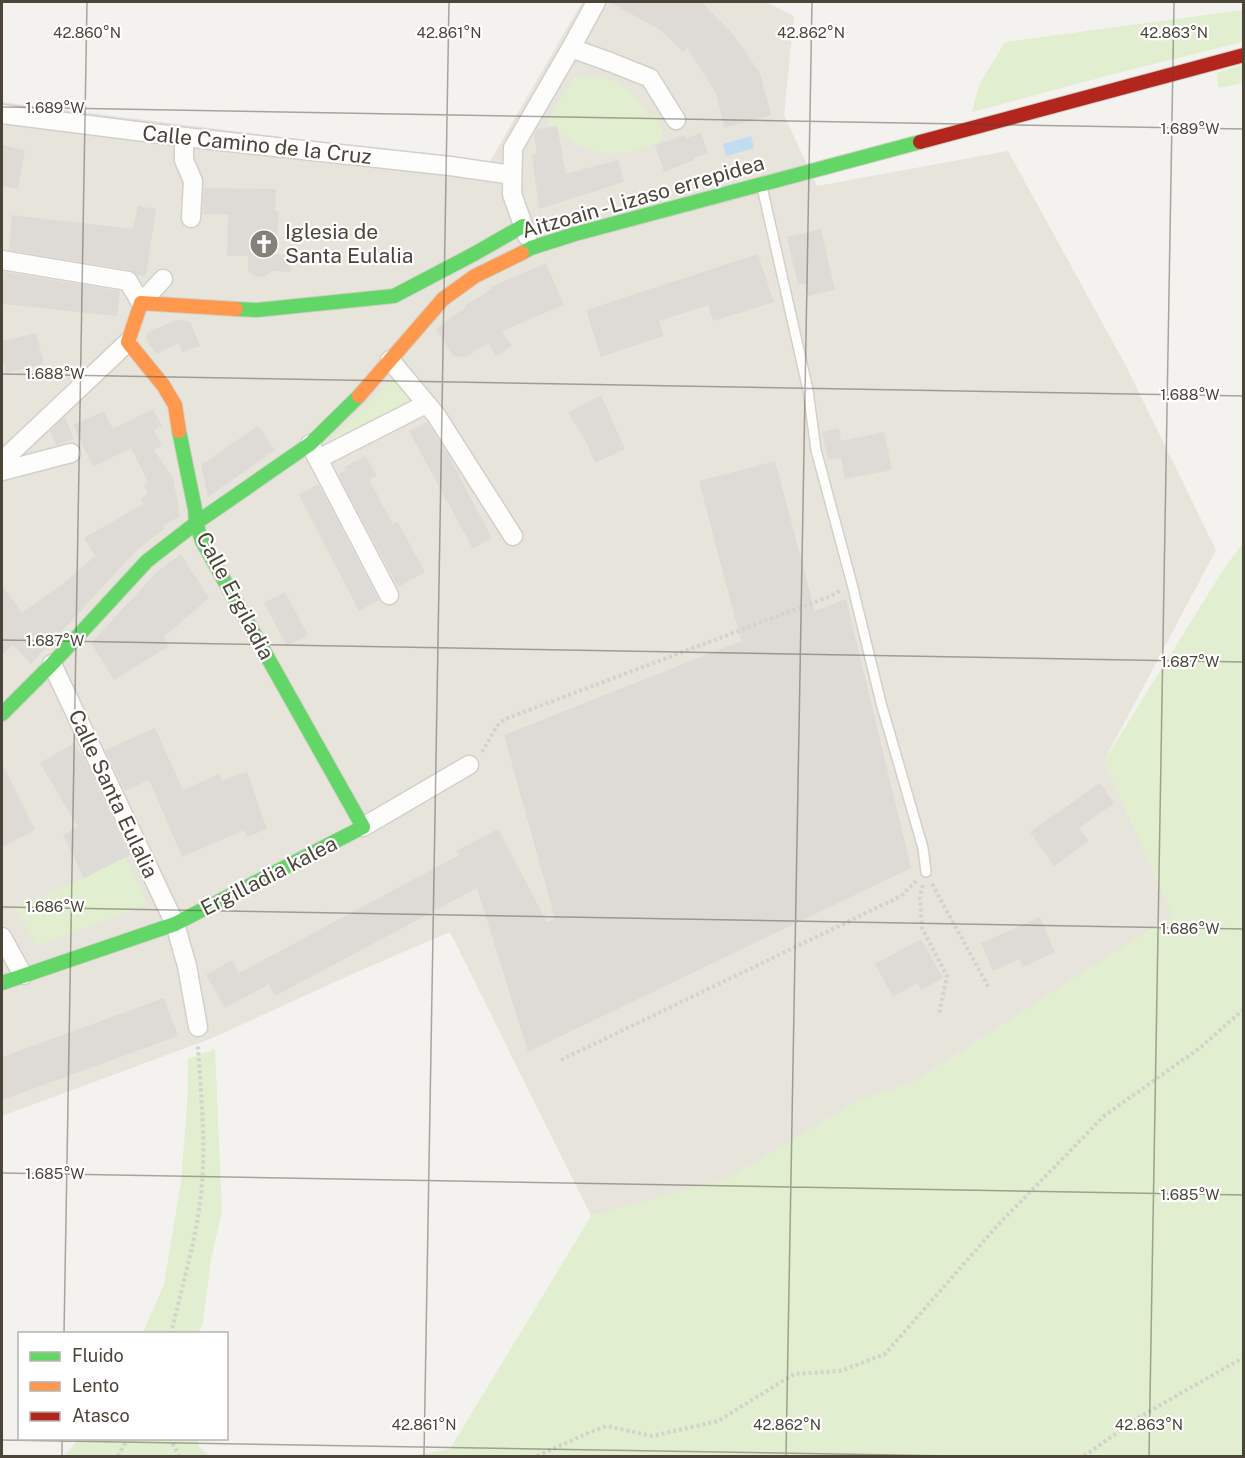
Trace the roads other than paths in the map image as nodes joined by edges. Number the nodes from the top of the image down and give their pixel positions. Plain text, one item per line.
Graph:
1 (596, 2) edge
2 (572, 48) junction
3 (1244, 55) edge
4 (2, 114) edge
5 (676, 120) dead end
6 (184, 137) junction
7 (512, 175) junction
8 (761, 184) junction
9 (191, 218) dead end
10 (524, 226) junction
11 (531, 248) junction
12 (2, 260) edge
13 (163, 279) dead end
14 (141, 303) junction
15 (128, 342) junction
16 (390, 360) junction
17 (426, 404) junction
18 (314, 452) junction
19 (71, 453) dead end
20 (2, 461) edge
21 (2, 471) edge
22 (196, 523) junction
23 (513, 536) dead end
24 (390, 595) dead end
25 (52, 664) junction
26 (274, 669) joint
27 (9, 695) edge
28 (2, 714) edge
29 (469, 765) road end
30 (363, 827) junction
31 (926, 872) road end
32 (175, 924) junction
33 (2, 937) edge
34 (23, 975) junction
35 (2, 983) edge
36 (198, 1027) road end

1 - 2 street
2 - 5 street
2 - 7 street
3 - 8 street, Aitzoain - Lizaso errepidea
4 - 6 street, Calle Camino de la Cruz
6 - 7 street, Calle Camino de la Cruz
6 - 9 street
7 - 10 street
8 - 11 street, Aitzoain - Lizaso errepidea
8 - 31 lane
10 - 11 street
10 - 14 street
11 - 16 street, Aitzoain - Lizaso errepidea
12 - 14 street
13 - 14 street
14 - 15 street
15 - 20 street
15 - 22 street
16 - 17 street
16 - 18 street, Aitzoain - Lizaso errepidea
17 - 18 street
17 - 23 street
18 - 22 street, Aitzoain - Lizaso errepidea
18 - 24 street
19 - 21 street
22 - 25 street, Aitzoain - Lizaso errepidea
22 - 26 street, Calle Ergiladia
25 - 27 street, Aitzoain - Lizaso errepidea
25 - 32 street, Calle Santa Eulalia
26 - 30 street, Ergilladia kalea
27 - 28 street, Aitzoain - Lizaso errepidea
29 - 30 street, Ergilladia kalea
30 - 32 street, Ergilladia kalea
32 - 34 street, Ergilladia kalea
32 - 36 street, Ergilladia kalea
33 - 34 street
34 - 35 street, Ergilladia kalea

